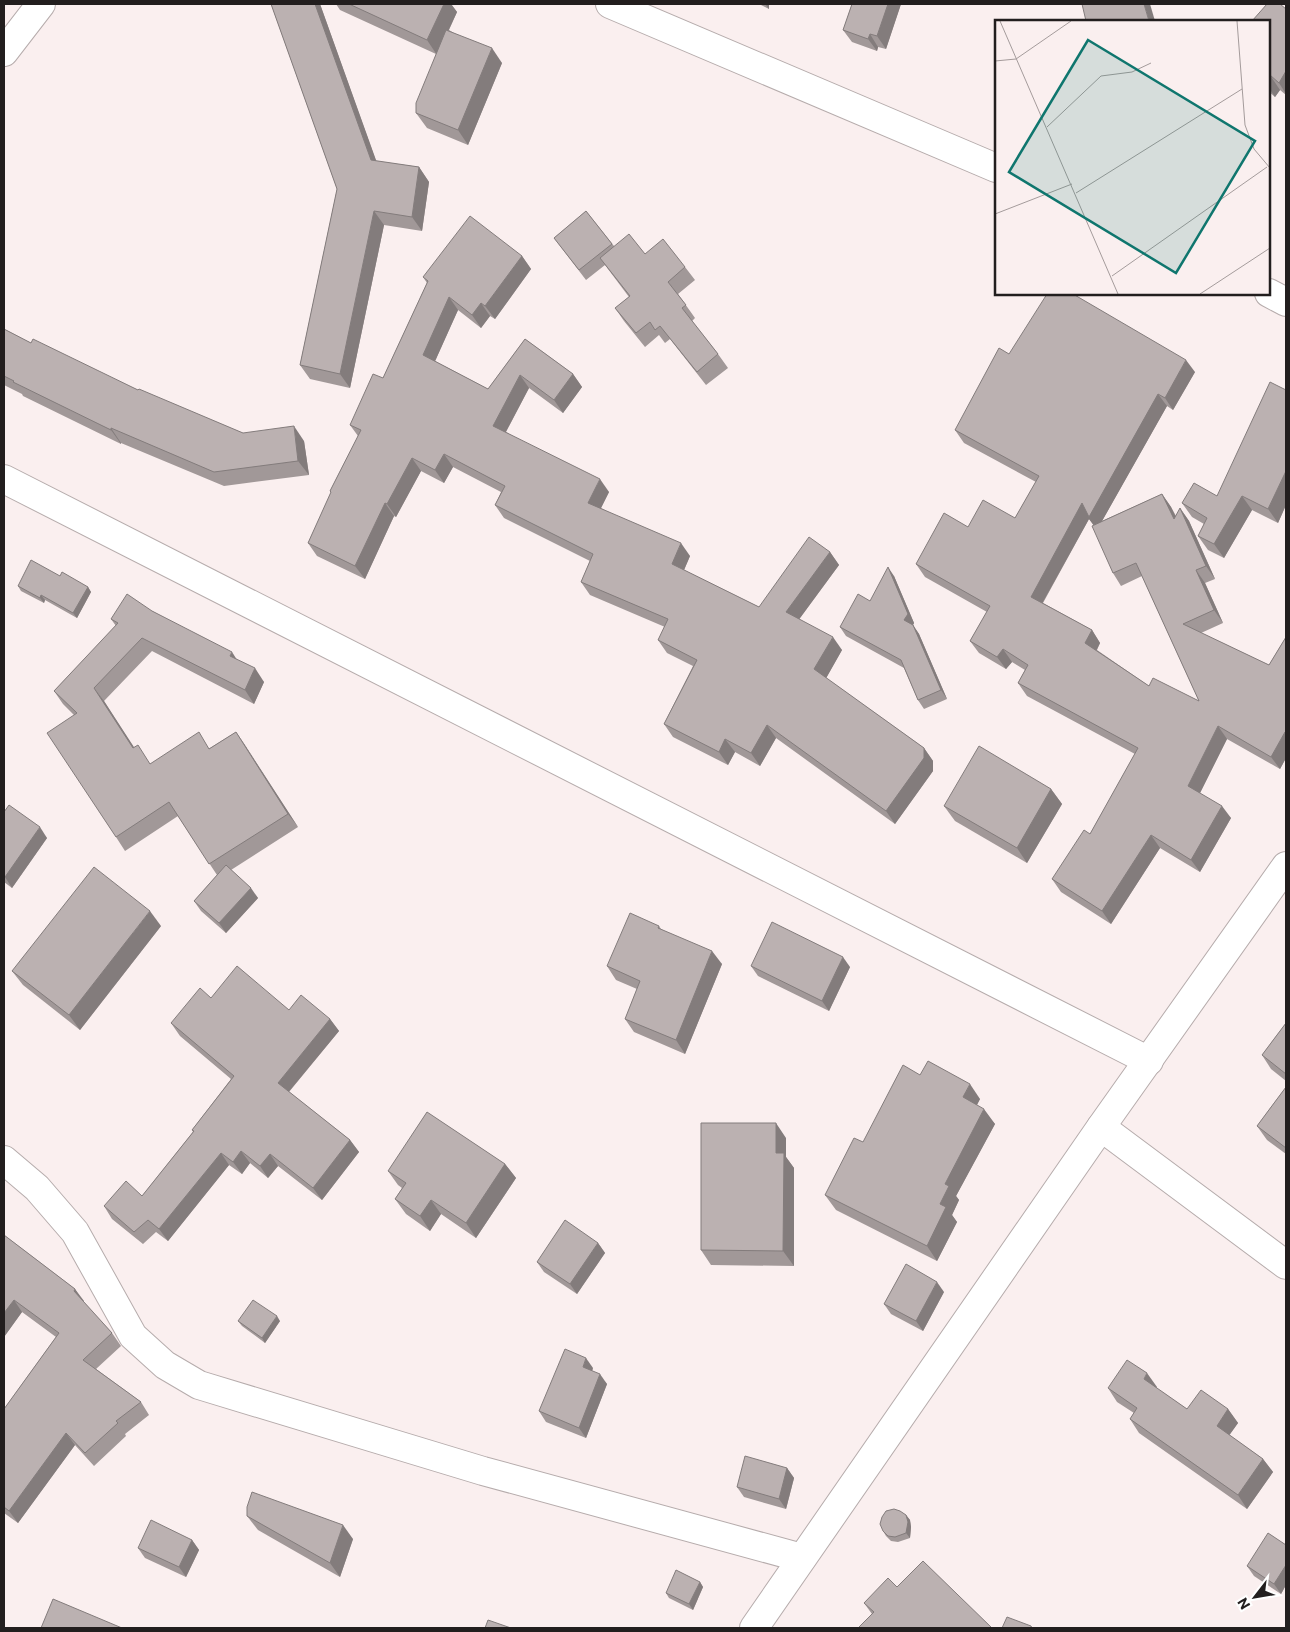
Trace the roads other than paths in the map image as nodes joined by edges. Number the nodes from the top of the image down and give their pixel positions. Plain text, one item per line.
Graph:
1 (41, 4) edge
2 (610, 4) edge
3 (4, 52) edge
4 (995, 168) edge
5 (1270, 294) edge
6 (1286, 302) edge
7 (4, 480) edge
8 (1286, 866) edge
9 (1149, 1061) junction
10 (1102, 1127) junction
11 (4, 1160) edge
12 (1286, 1266) edge
13 (802, 1558) junction
14 (754, 1628) edge

1 - 3 street
2 - 4 street
5 - 6 street
7 - 9 street
8 - 9 street
9 - 10 street
10 - 12 street
10 - 13 street
11 - 13 street
13 - 14 street

